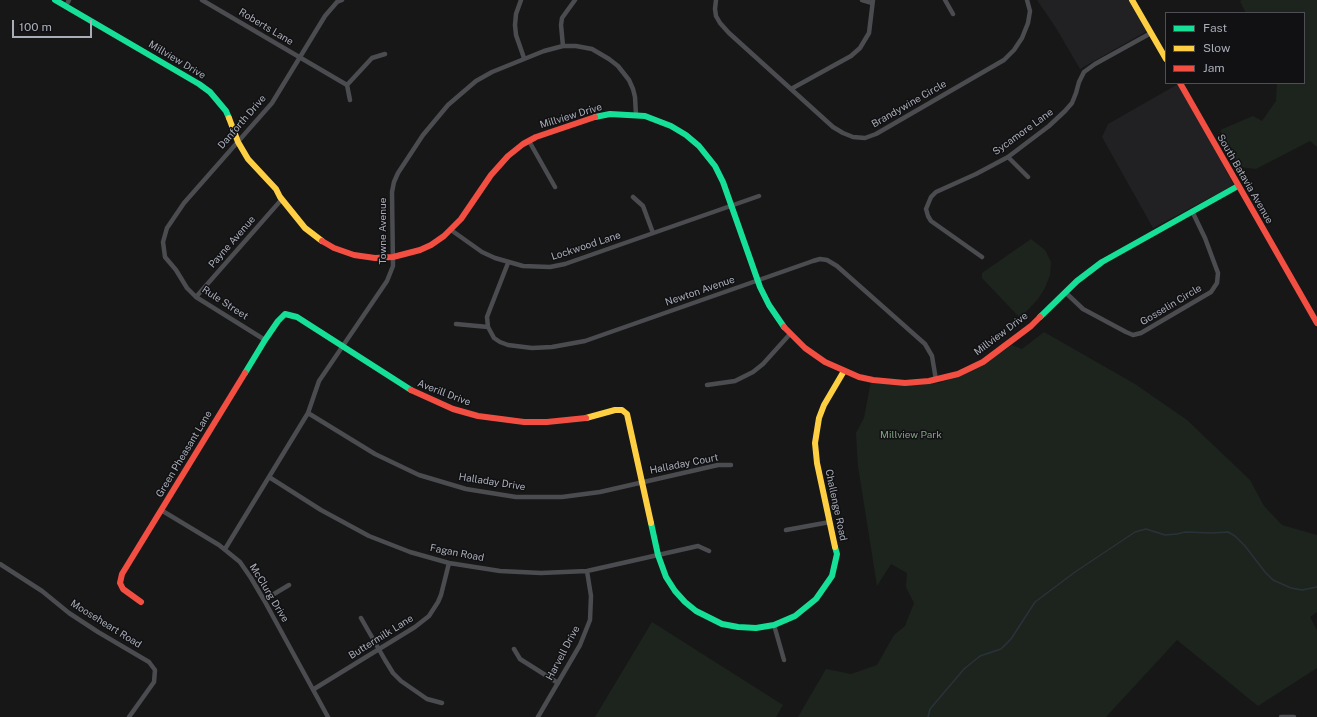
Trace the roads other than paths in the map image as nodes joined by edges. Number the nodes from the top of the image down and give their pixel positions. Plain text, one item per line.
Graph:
1 (55, 0) edge
2 (202, 0) edge
3 (342, 0) edge
4 (521, 0) edge
5 (575, 0) edge
6 (716, 0) edge
7 (862, 0) edge
8 (945, 0) edge
9 (1027, 0) edge
10 (1132, 0) edge
11 (872, 1) edge
12 (67, 3) edge
13 (953, 14) dead end
14 (1151, 33) junction
15 (563, 46) junction
16 (386, 54) dead end
17 (1165, 57) edge
18 (300, 58) junction
19 (524, 58) junction
20 (1181, 84) edge
21 (347, 85) junction
22 (791, 89) junction
23 (350, 100) dead end
24 (636, 115) junction
25 (529, 141) junction
26 (238, 142) junction
27 (1008, 157) junction
28 (1028, 177) dead end
29 (1238, 186) junction
30 (555, 187) dead end
31 (759, 196) dead end
32 (633, 197) dead end
33 (282, 199) junction
34 (731, 206) junction
35 (1192, 211) junction
36 (451, 230) junction
37 (653, 233) junction
38 (165, 257) joint
39 (393, 257) junction
40 (982, 257) dead end
41 (508, 263) junction
42 (758, 280) junction
43 (1065, 292) junction
44 (196, 297) junction
45 (285, 314) joint
46 (1317, 323) edge
47 (456, 324) dead end
48 (488, 327) junction
49 (790, 334) junction
50 (265, 340) junction
51 (343, 347) junction
52 (844, 371) junction
53 (936, 380) junction
54 (707, 385) dead end
55 (616, 410) joint
56 (308, 413) junction
57 (730, 465) dead end
58 (269, 477) junction
59 (642, 482) junction
60 (162, 510) junction
61 (830, 522) junction
62 (786, 530) dead end
63 (225, 549) junction
64 (710, 551) dead end
65 (658, 555) junction
66 (449, 563) junction
67 (0, 564) edge
68 (587, 571) junction
69 (289, 585) dead end
70 (264, 600) junction
71 (141, 602) dead end
72 (361, 618) dead end
73 (774, 625) junction
74 (379, 649) junction
75 (514, 649) dead end
76 (784, 660) dead end
77 (558, 682) junction
78 (314, 689) junction
79 (442, 703) dead end
80 (129, 717) edge
81 (328, 717) edge
82 (538, 717) edge
83 (1281, 717) edge
84 (1294, 717) edge

1 - 12 street, Millview Drive
2 - 18 street, Roberts Lane
3 - 18 street, Danforth Drive
4 - 19 street
5 - 15 street
6 - 22 street, Brandywine Circle
7 - 11 street
8 - 13 street
9 - 22 street, Brandywine Circle
10 - 14 street
11 - 22 street
12 - 26 street, Millview Drive
14 - 17 street
14 - 27 street, Sycamore Lane
15 - 19 street, Towne Avenue
15 - 24 street, Towne Avenue
16 - 21 street
18 - 21 street, Roberts Lane
18 - 26 street, Danforth Drive
19 - 39 street, Towne Avenue
20 - 29 street, South Batavia Avenue
21 - 23 street
24 - 25 street, Millview Drive
24 - 34 street, Millview Drive
25 - 30 street
25 - 36 street, Millview Drive
26 - 33 street, Millview Drive
26 - 38 street, Danforth Drive
27 - 28 street
27 - 40 street, Sycamore Lane
29 - 35 street, Millview Drive
29 - 46 street, South Batavia Avenue
31 - 34 street, Lockwood Lane
32 - 37 street
33 - 39 street, Millview Drive
33 - 44 street, Payne Avenue
34 - 37 street, Lockwood Lane
34 - 42 street, Millview Drive
35 - 43 street, Millview Drive
35 - 43 street, Gosselin Circle
36 - 39 street, Millview Drive
36 - 41 street, Lockwood Lane
37 - 41 street, Lockwood Lane
38 - 44 street, Rule Street
39 - 51 street, Towne Avenue
41 - 48 street
42 - 48 street, Newton Avenue
42 - 49 street, Millview Drive
42 - 53 street, Newton Avenue
43 - 53 street, Millview Drive
44 - 50 street, Rule Street
45 - 50 street, Green Pheasant Lane
45 - 51 street, Averill Drive
47 - 48 street
49 - 52 street, Millview Drive
49 - 54 street
50 - 60 street, Green Pheasant Lane
51 - 55 street, Averill Drive
51 - 56 street, Towne Avenue
52 - 53 street, Millview Drive
52 - 61 street, Challenge Road
55 - 59 street, Challenge Road
56 - 58 street, Towne Avenue
56 - 59 street, Halladay Drive
57 - 59 street, Halladay Court
58 - 63 street, Towne Avenue
58 - 66 street, Fagan Road
59 - 65 street, Challenge Road
60 - 63 street, McClurg Drive
60 - 71 street, Green Pheasant Lane
61 - 62 street
61 - 73 street, Challenge Road
63 - 70 street, McClurg Drive
64 - 65 street, Fagan Road
65 - 68 street, Fagan Road
65 - 73 street, Challenge Road
66 - 68 street, Fagan Road
66 - 74 street, Buttermilk Lane
67 - 80 street, Mooseheart Road
68 - 77 street, Harvell Drive
69 - 70 street
70 - 78 street, McClurg Drive
72 - 74 street
73 - 76 street
74 - 78 street, Buttermilk Lane
74 - 79 street
75 - 77 street
77 - 82 street, Harvell Drive
78 - 81 street, McClurg Drive
83 - 84 street

